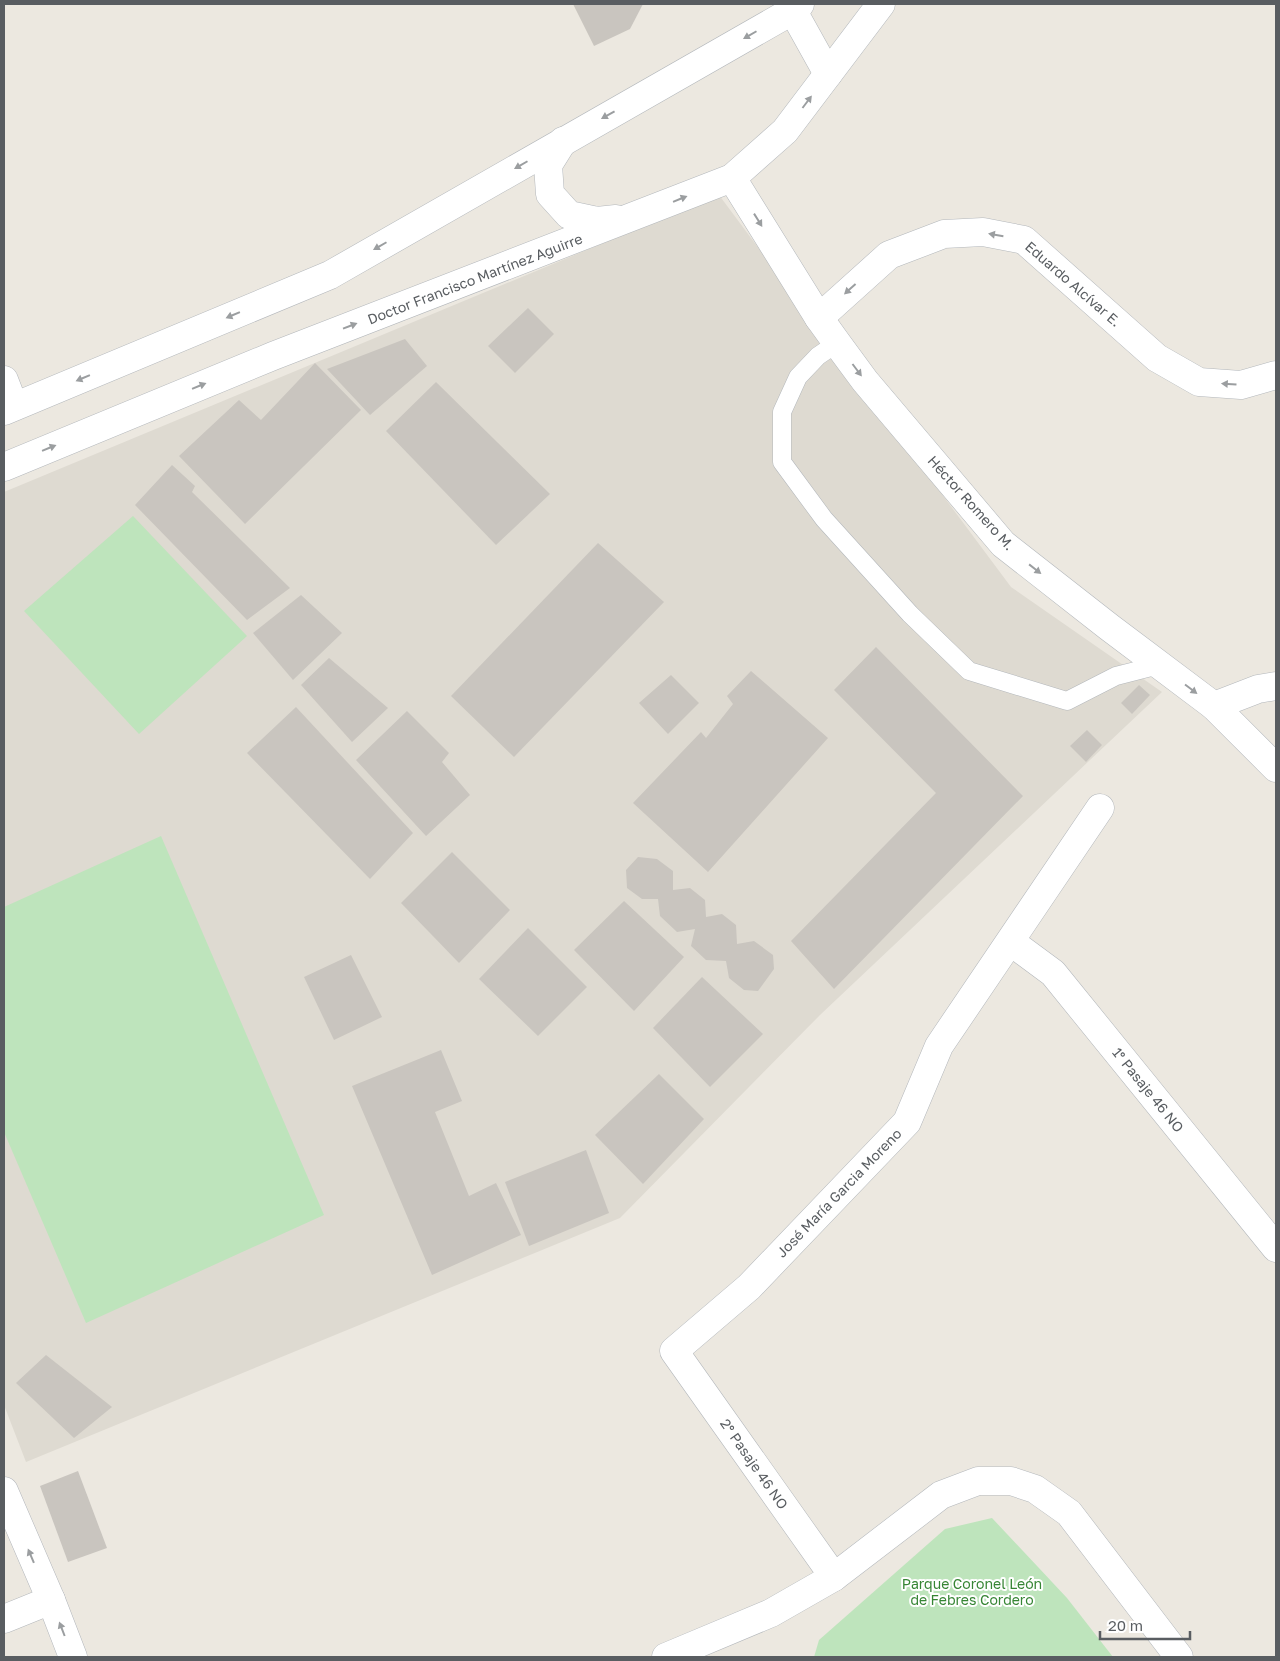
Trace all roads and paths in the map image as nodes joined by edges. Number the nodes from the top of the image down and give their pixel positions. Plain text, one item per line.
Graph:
1 (882, 4) edge
2 (794, 6) edge
3 (828, 74) junction
4 (563, 141) junction
5 (732, 178) junction
6 (635, 217) junction
7 (819, 318) junction
8 (837, 343) junction
9 (1276, 375) edge
10 (4, 380) edge
11 (9, 409) edge
12 (4, 467) edge
13 (1159, 665) junction
14 (1276, 686) edge
15 (1214, 706) junction
16 (1276, 768) edge
17 (1100, 808) dead end
18 (1011, 942) junction
19 (1276, 1248) edge
20 (674, 1351) joint
21 (4, 1491) edge
22 (834, 1577) junction
23 (51, 1600) junction
24 (4, 1619) edge
25 (73, 1657) edge
26 (666, 1657) edge
27 (1179, 1657) edge

1 - 3 street, Doctor Francisco Martínez Aguirre
2 - 3 street
2 -> 4 street
5 -> 3 street, Doctor Francisco Martínez Aguirre
4 - 6 street
4 -> 11 street
6 -> 5 street, Doctor Francisco Martínez Aguirre
5 -> 7 street, Héctor Romero M.
12 -> 6 street, Doctor Francisco Martínez Aguirre
7 - 8 street, Héctor Romero M.
9 -> 7 street, Eduardo Alcívar E.
8 -> 13 street, Héctor Romero M.
8 - 13 lane
10 - 11 street
13 -> 15 street, Héctor Romero M.
14 - 15 street
15 - 16 street, Héctor Romero M.
17 - 18 street, José María Garcia Moreno
18 - 19 street, 1° Pasaje 46 NO
18 - 20 street, José María Garcia Moreno
20 - 22 street, 2° Pasaje 46 NO
23 -> 21 street
22 - 26 street
22 - 27 street
23 - 24 street
25 -> 23 street

